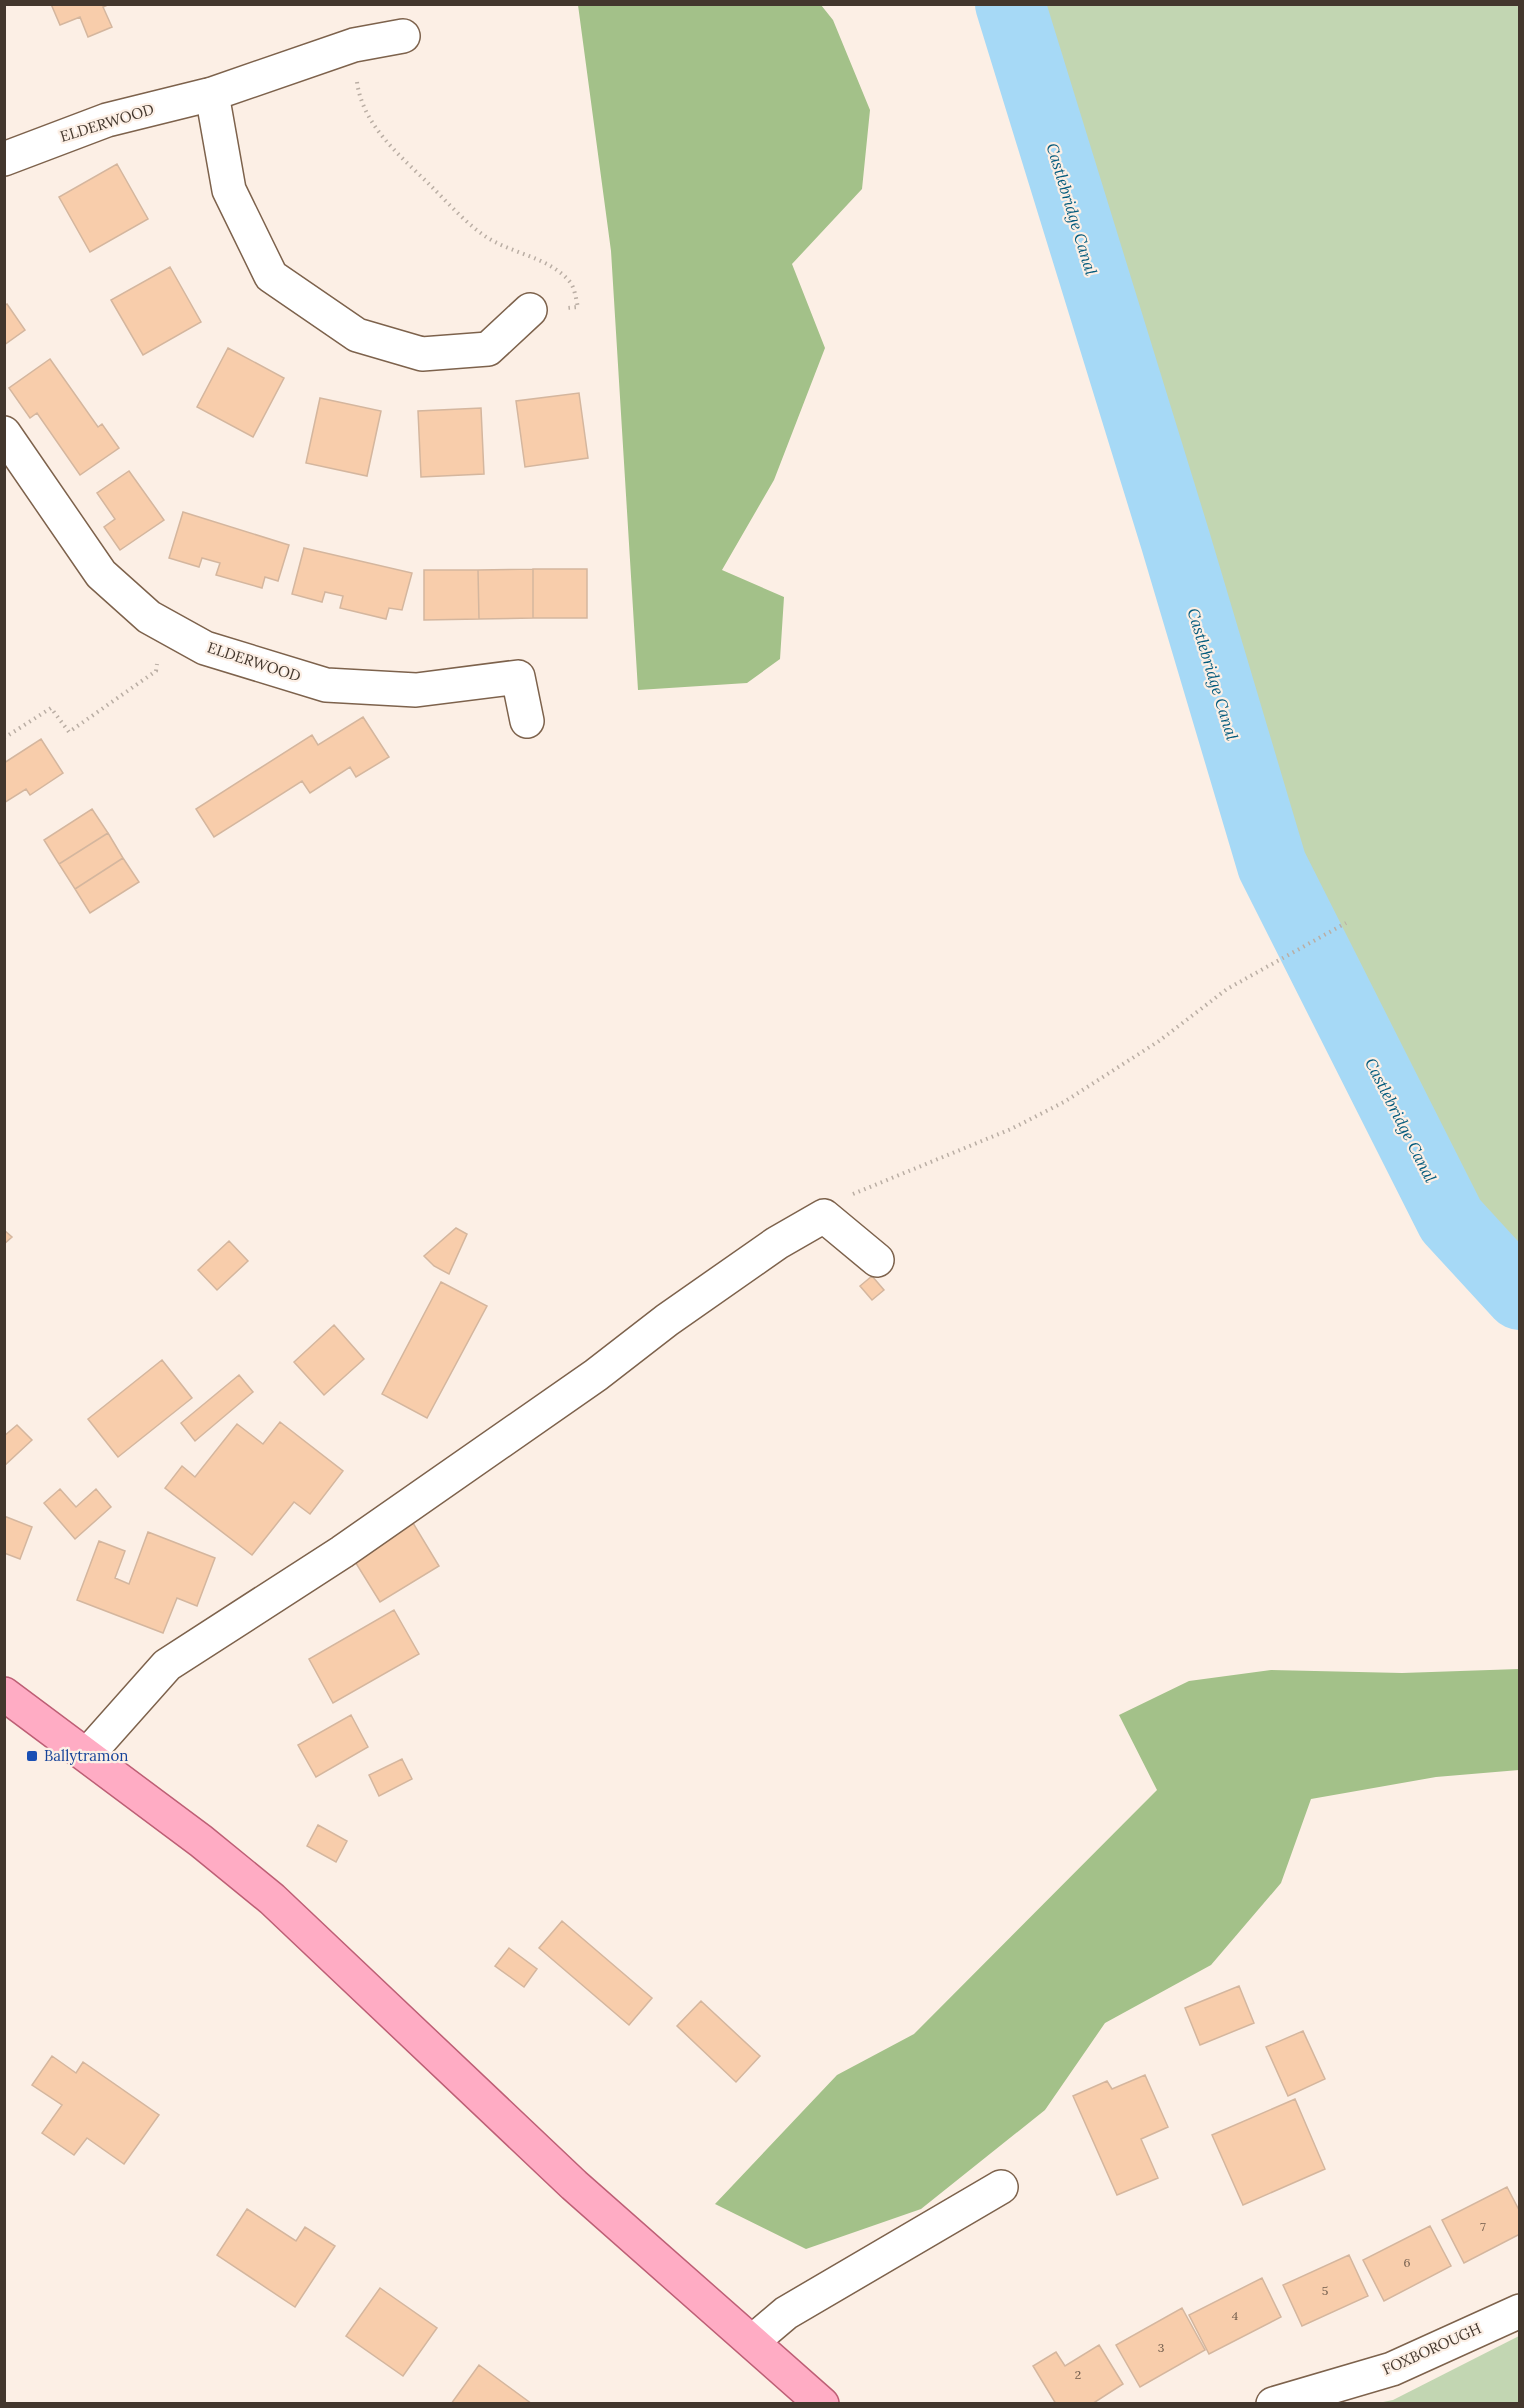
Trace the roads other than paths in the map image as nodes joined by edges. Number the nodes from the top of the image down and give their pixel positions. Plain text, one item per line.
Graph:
1 (403, 36) dead end
2 (212, 94) junction
3 (4, 159) edge
4 (530, 310) road end
5 (4, 433) edge
6 (527, 721) dead end
7 (877, 1260) dead end
8 (4, 1694) edge
9 (87, 1755) junction
10 (1001, 2187) dead end
11 (1520, 2311) edge
12 (753, 2341) junction
13 (822, 2403) edge
14 (1273, 2403) edge

1 - 2 street, ELDERWOOD
2 - 3 street, ELDERWOOD
2 - 4 street
5 - 6 street, ELDERWOOD
7 - 9 street
8 - 9 main road
9 - 12 main road
10 - 12 street
11 - 14 street, FOXBOROUGH
12 - 13 main road

